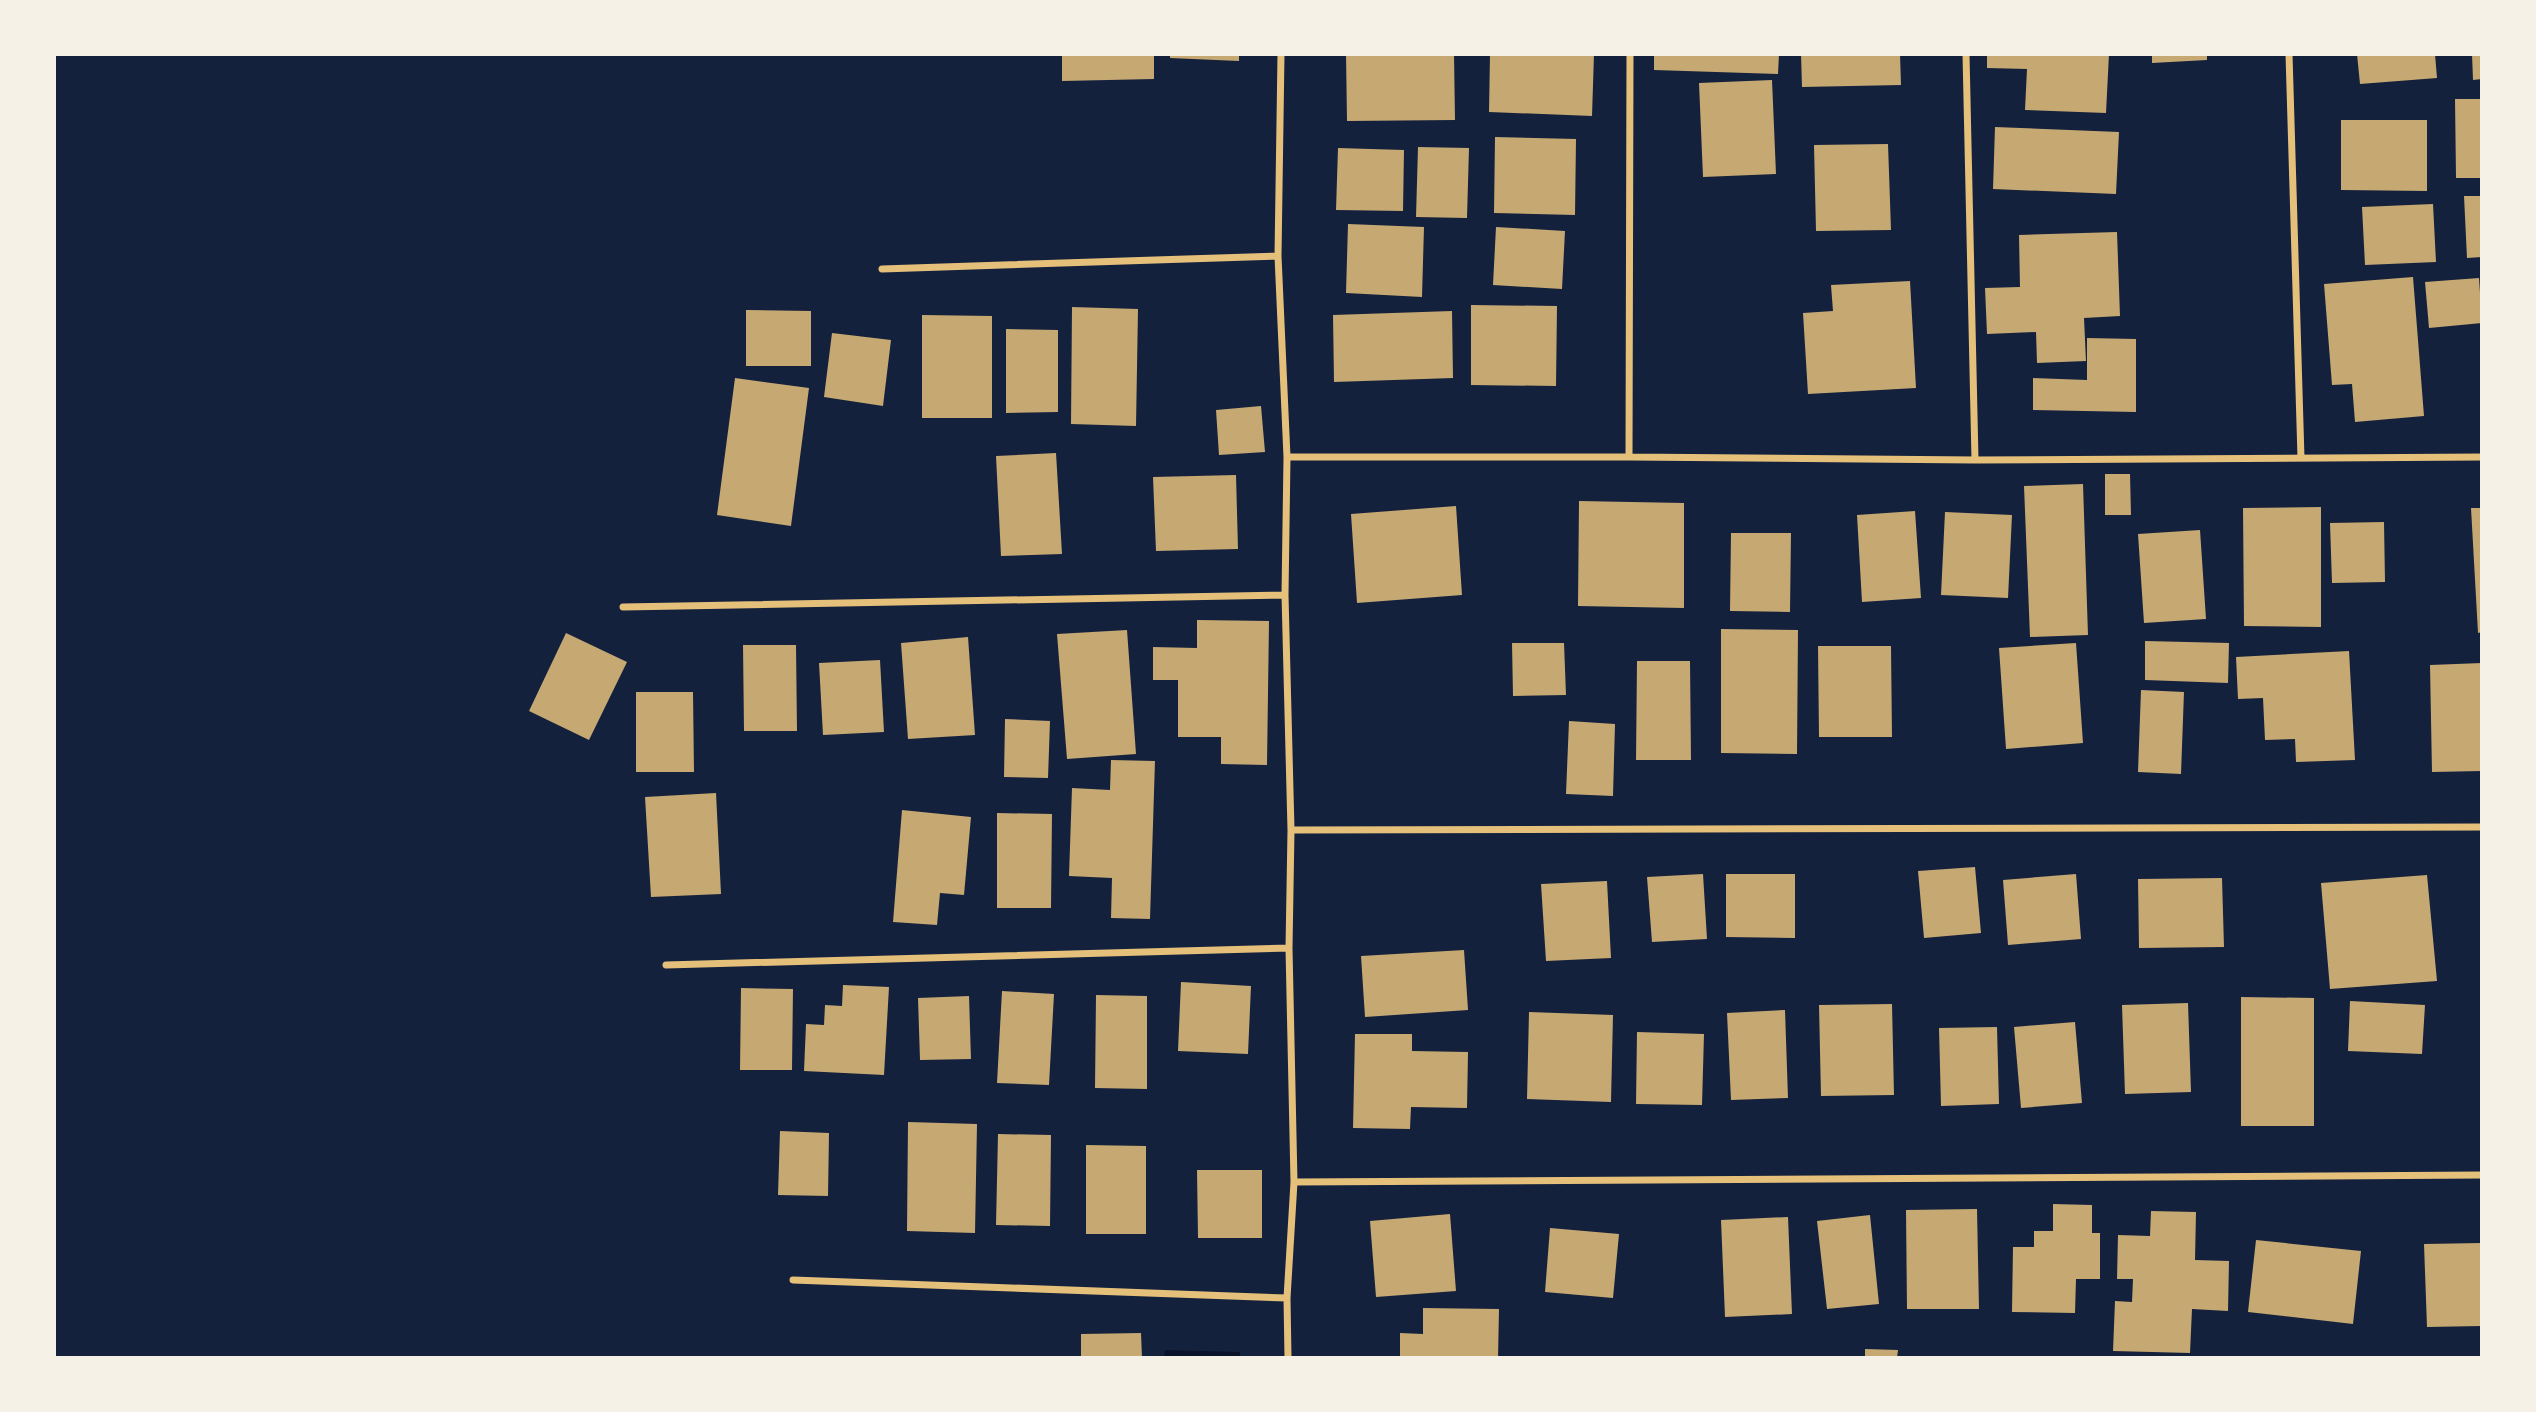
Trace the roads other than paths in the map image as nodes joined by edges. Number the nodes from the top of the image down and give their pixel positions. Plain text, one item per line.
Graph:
1 (1281, 54) edge
2 (1630, 54) edge
3 (1966, 54) edge
4 (2289, 54) edge
5 (1278, 256) junction
6 (882, 269) dead end
7 (1287, 457) junction
8 (1629, 457) junction
9 (2482, 457) edge
10 (2301, 458) junction
11 (1975, 460) junction
12 (1285, 595) junction
13 (623, 607) dead end
14 (2482, 827) edge
15 (1291, 830) junction
16 (1289, 948) junction
17 (666, 965) dead end
18 (2482, 1175) edge
19 (1294, 1182) junction
20 (793, 1280) dead end
21 (1287, 1298) junction
22 (1288, 1358) edge

1 - 5 street
2 - 8 street
3 - 11 street
4 - 10 street
5 - 6 street
5 - 7 street
7 - 8 street
7 - 12 street
8 - 11 street
9 - 10 street
10 - 11 street
12 - 13 street
12 - 15 street
14 - 15 street
15 - 16 street
16 - 17 street
16 - 19 street
18 - 19 street
19 - 21 street
20 - 21 street
21 - 22 street

